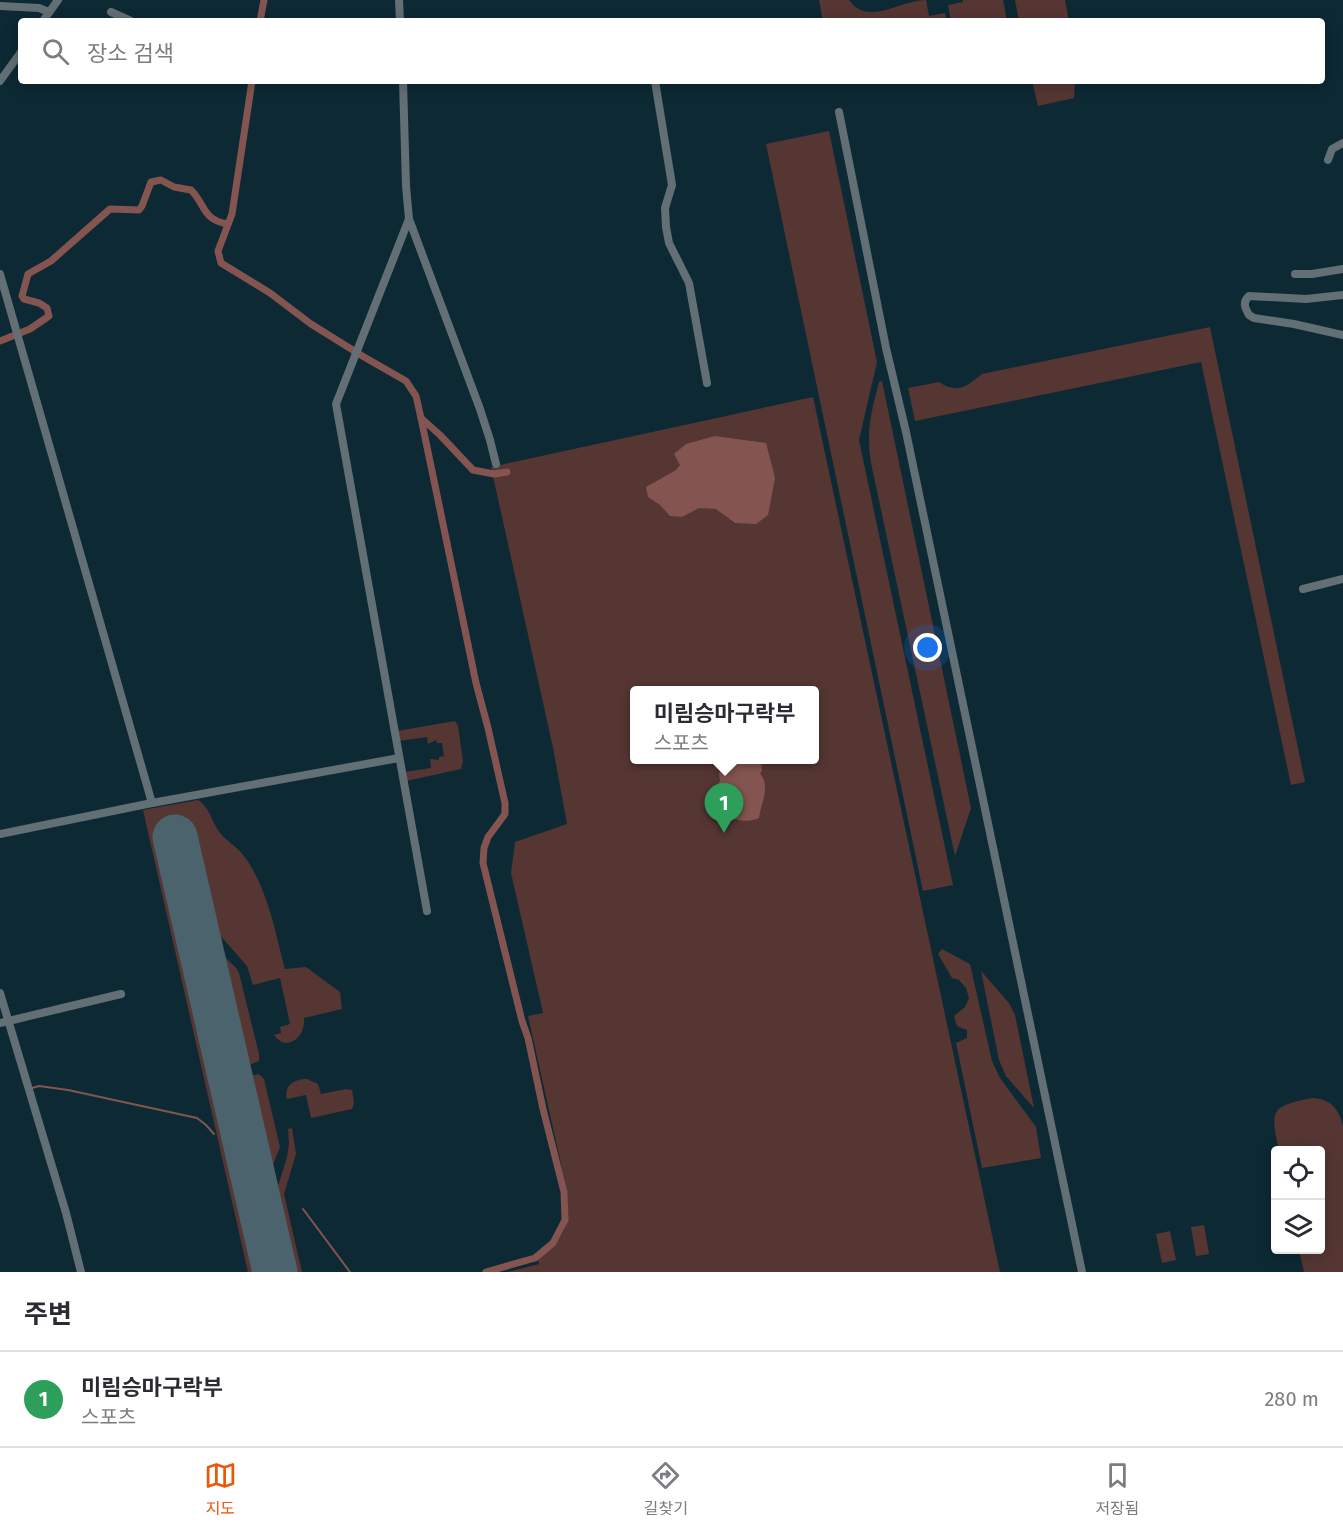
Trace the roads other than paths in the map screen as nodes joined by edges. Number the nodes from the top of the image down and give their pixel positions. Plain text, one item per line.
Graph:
1 (58, 0) edge
2 (399, 0) edge
3 (0, 6) edge
4 (49, 12) junction
5 (111, 12) dead end
6 (45, 18) edge
7 (125, 18) edge
8 (400, 18) edge
9 (18, 56) edge
10 (0, 81) edge
11 (403, 84) edge
12 (656, 84) edge
13 (839, 112) dead end
14 (1343, 143) edge
15 (1328, 160) dead end
16 (409, 219) junction
17 (1343, 269) edge
18 (0, 274) edge
19 (1295, 274) dead end
20 (1343, 295) edge
21 (1343, 335) edge
22 (707, 382) dead end
23 (496, 464) dead end
24 (1343, 579) edge
25 (1303, 589) dead end
26 (399, 758) junction
27 (152, 803) junction
28 (0, 834) edge
29 (428, 910) dead end
30 (0, 993) edge
31 (121, 994) dead end
32 (9, 1021) junction
33 (0, 1023) edge
34 (81, 1272) edge
35 (1082, 1272) edge

1 - 4 street
2 - 8 street
3 - 4 street
4 - 6 street
5 - 7 street
9 - 10 street
11 - 16 street
12 - 22 street
13 - 35 street
14 - 15 street
16 - 23 street
16 - 26 street
17 - 19 street
18 - 27 street
20 - 21 street
24 - 25 street
26 - 27 street
26 - 29 street
27 - 28 street
30 - 32 street
31 - 32 street
32 - 33 street
32 - 34 street

